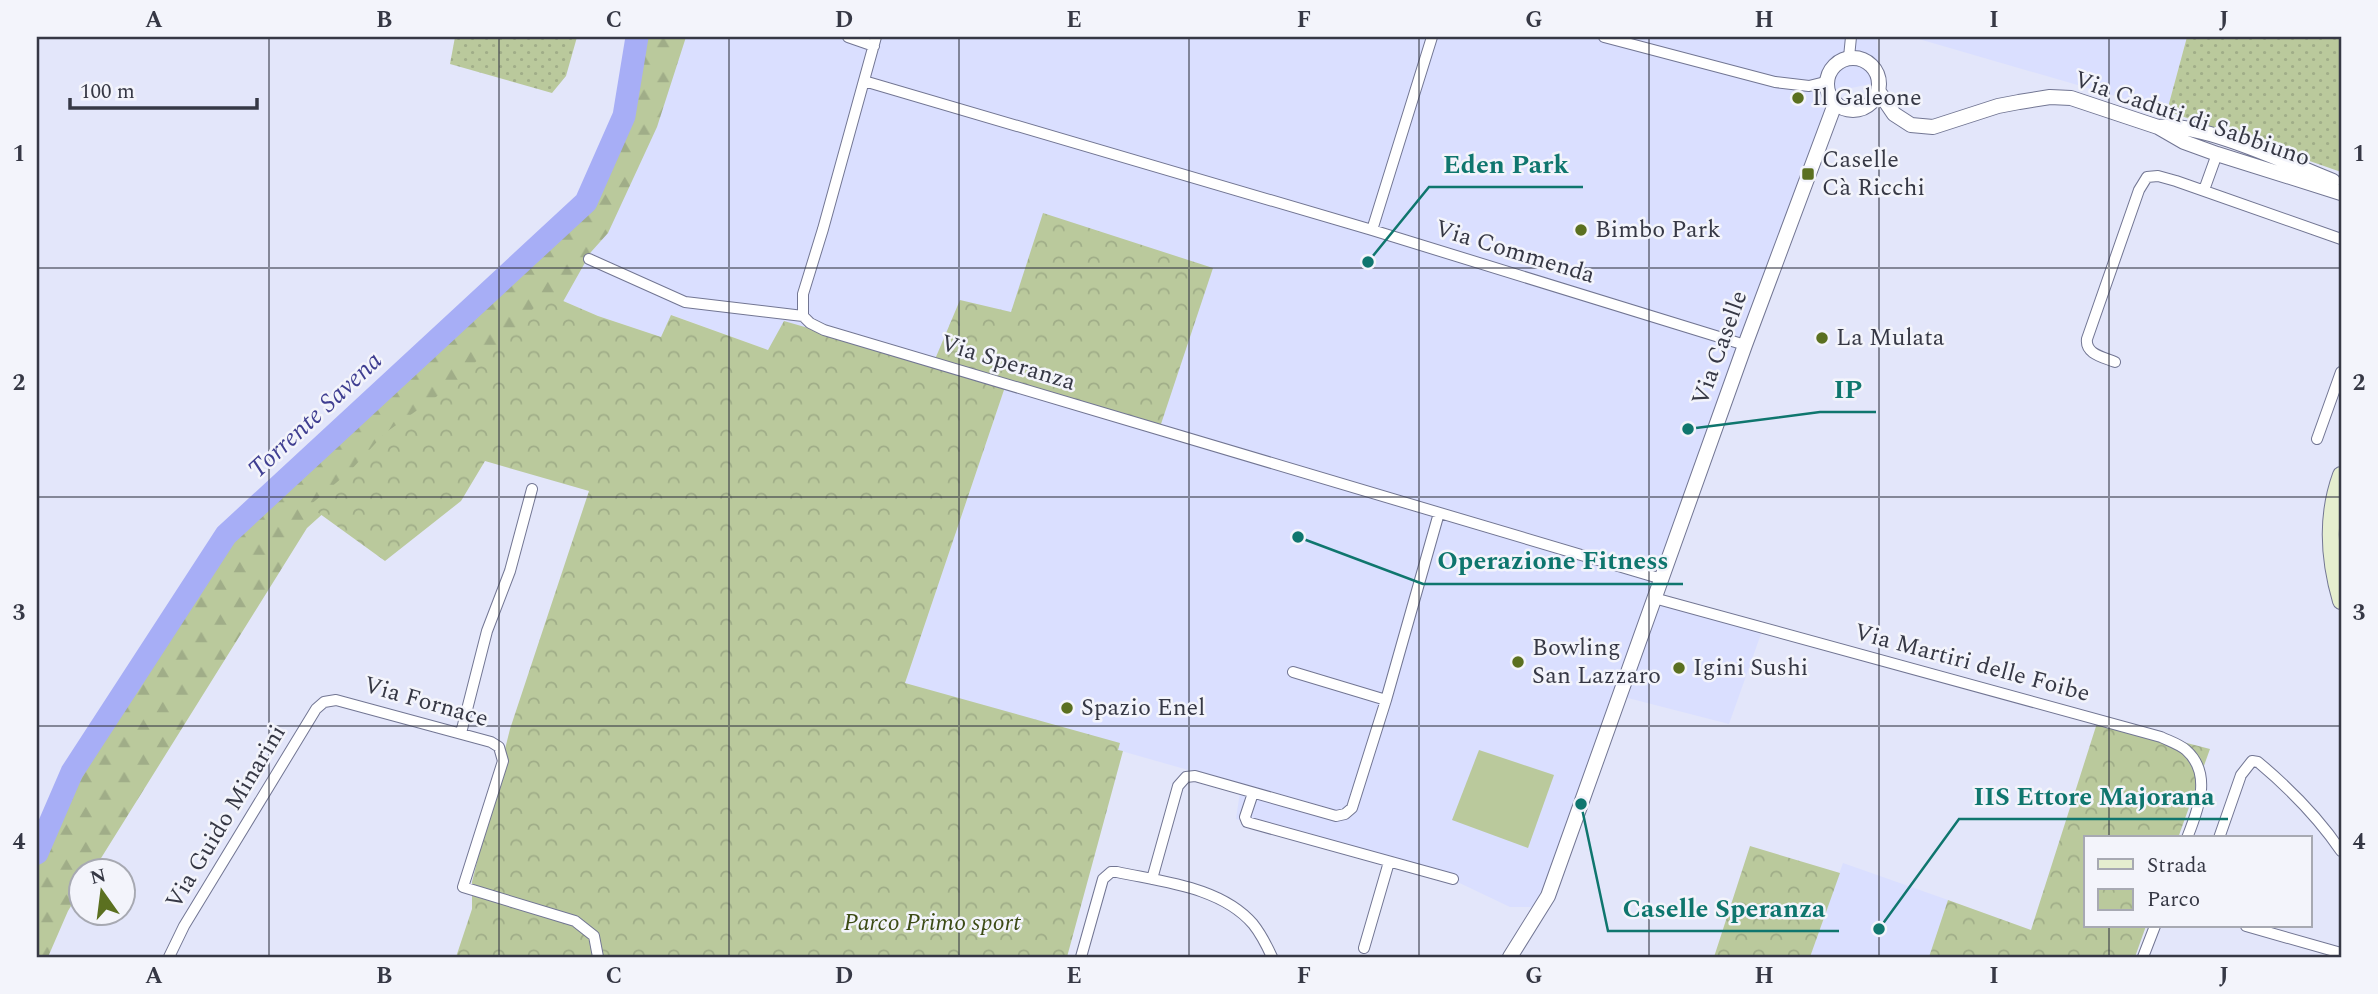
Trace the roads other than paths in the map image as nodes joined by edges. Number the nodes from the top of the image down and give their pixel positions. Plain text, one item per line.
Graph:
1 (848, 37) edge
2 (1432, 37) edge
3 (1604, 37) edge
4 (1851, 37) edge
5 (1630, 40) edge
6 (875, 41) edge
7 (1849, 58) junction
8 (864, 81) junction
9 (1825, 82) junction
10 (1879, 92) junction
11 (1835, 104) junction
12 (1859, 108) junction
13 (1894, 114) junction
14 (2158, 127) junction
15 (2217, 154) junction
16 (2204, 190) junction
17 (2341, 190) edge
18 (1372, 229) junction
19 (2341, 239) edge
20 (589, 259) dead end
21 (803, 316) junction
22 (1745, 345) junction
23 (2115, 362) dead end
24 (2341, 372) edge
25 (2317, 439) dead end
26 (2341, 475) edge
27 (532, 489) dead end
28 (1439, 513) junction
29 (1661, 579) junction
30 (1654, 598) junction
31 (2341, 601) edge
32 (1293, 672) dead end
33 (1386, 700) junction
34 (324, 702) joint
35 (461, 733) junction
36 (1253, 793) junction
37 (2188, 836) edge
38 (2220, 836) edge
39 (2341, 851) edge
40 (1389, 862) junction
41 (1453, 878) dead end
42 (1152, 879) junction
43 (2154, 928) edge
44 (2253, 928) edge
45 (1364, 948) dead end
46 (2341, 953) edge
47 (169, 957) edge
48 (598, 957) edge
49 (1081, 957) edge
50 (1272, 957) edge
51 (1510, 957) edge
52 (2143, 957) edge

1 - 6 street
2 - 18 street
3 - 5 street
4 - 7 street
5 - 9 street
6 - 8 street
7 - 9 street
7 - 10 street
8 - 18 street, Via Commenda
8 - 21 street
9 - 11 street
10 - 12 street
10 - 13 street
11 - 12 street
11 - 22 street, Via Caselle
12 - 13 street, Via Caduti di Sabbiuno
13 - 14 street, Via Caduti di Sabbiuno
14 - 15 street, Via Caduti di Sabbiuno
14 - 17 street
15 - 16 street
15 - 17 street, Via Caduti di Sabbiuno
16 - 19 street
16 - 23 street
18 - 22 street, Via Commenda
20 - 21 street
21 - 28 street, Via Speranza
22 - 29 street, Via Caselle
24 - 25 street
26 - 31 main road
27 - 35 street
28 - 29 street, Via Speranza
28 - 33 street
29 - 30 street, Via Caselle
30 - 37 street, Via Martiri delle Foibe
30 - 51 street, Via Caselle
32 - 33 street
33 - 36 street
34 - 35 street, Via Fornace
34 - 47 street, Via Guido Minarini
35 - 48 street, Via Fornace
36 - 40 street
36 - 42 street
38 - 39 street
40 - 41 street
40 - 45 street
42 - 49 street
42 - 50 street
43 - 52 street
44 - 46 street

